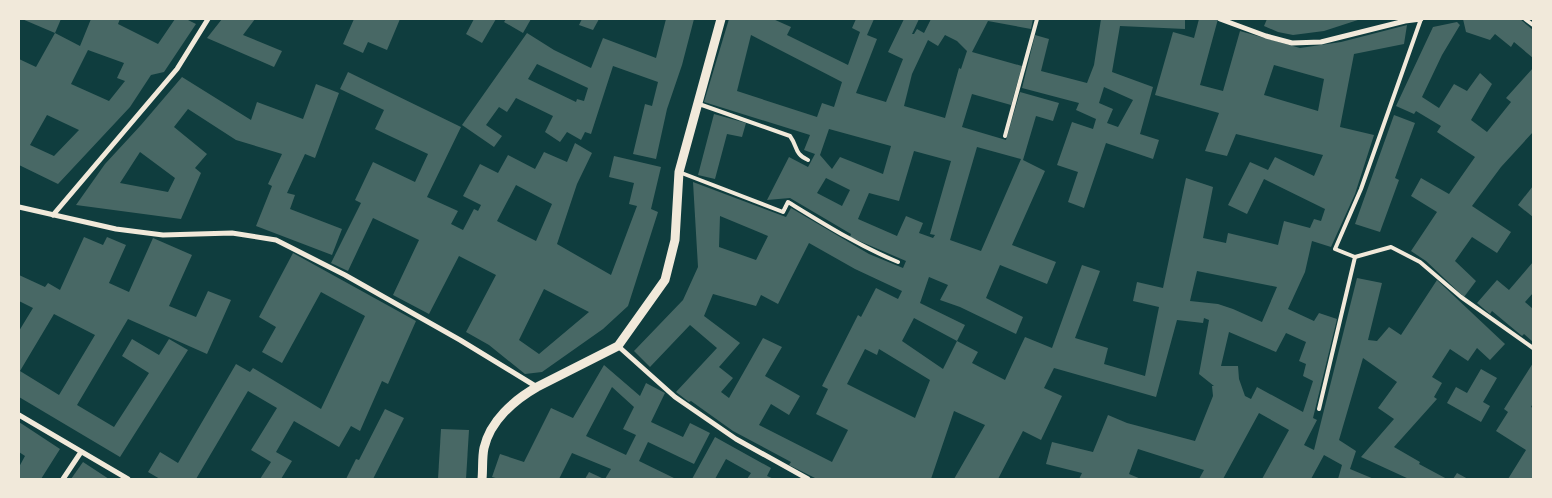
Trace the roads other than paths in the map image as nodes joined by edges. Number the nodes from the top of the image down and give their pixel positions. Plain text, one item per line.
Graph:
1 (208, 19) edge
2 (721, 19) edge
3 (1037, 19) edge
4 (1220, 19) edge
5 (1421, 19) edge
6 (1525, 19) edge
7 (1533, 25) edge
8 (697, 103) junction
9 (1005, 136) dead end
10 (808, 160) dead end
11 (679, 172) junction
12 (19, 207) edge
13 (53, 215) junction
14 (1355, 257) junction
15 (898, 262) dead end
16 (618, 346) junction
17 (1533, 348) edge
18 (537, 386) junction
19 (1319, 409) dead end
20 (19, 415) edge
21 (81, 452) junction
22 (63, 479) edge
23 (128, 479) edge
24 (482, 479) edge
25 (808, 479) edge

1 - 13 street
2 - 8 street
3 - 9 lane
4 - 5 street
5 - 14 lane
6 - 7 lane
8 - 10 lane
8 - 11 street
11 - 15 lane
11 - 16 street
12 - 13 street
13 - 18 street
14 - 17 lane
14 - 19 lane
16 - 18 street
16 - 25 street
18 - 24 street
20 - 21 street
21 - 22 street
21 - 23 street

